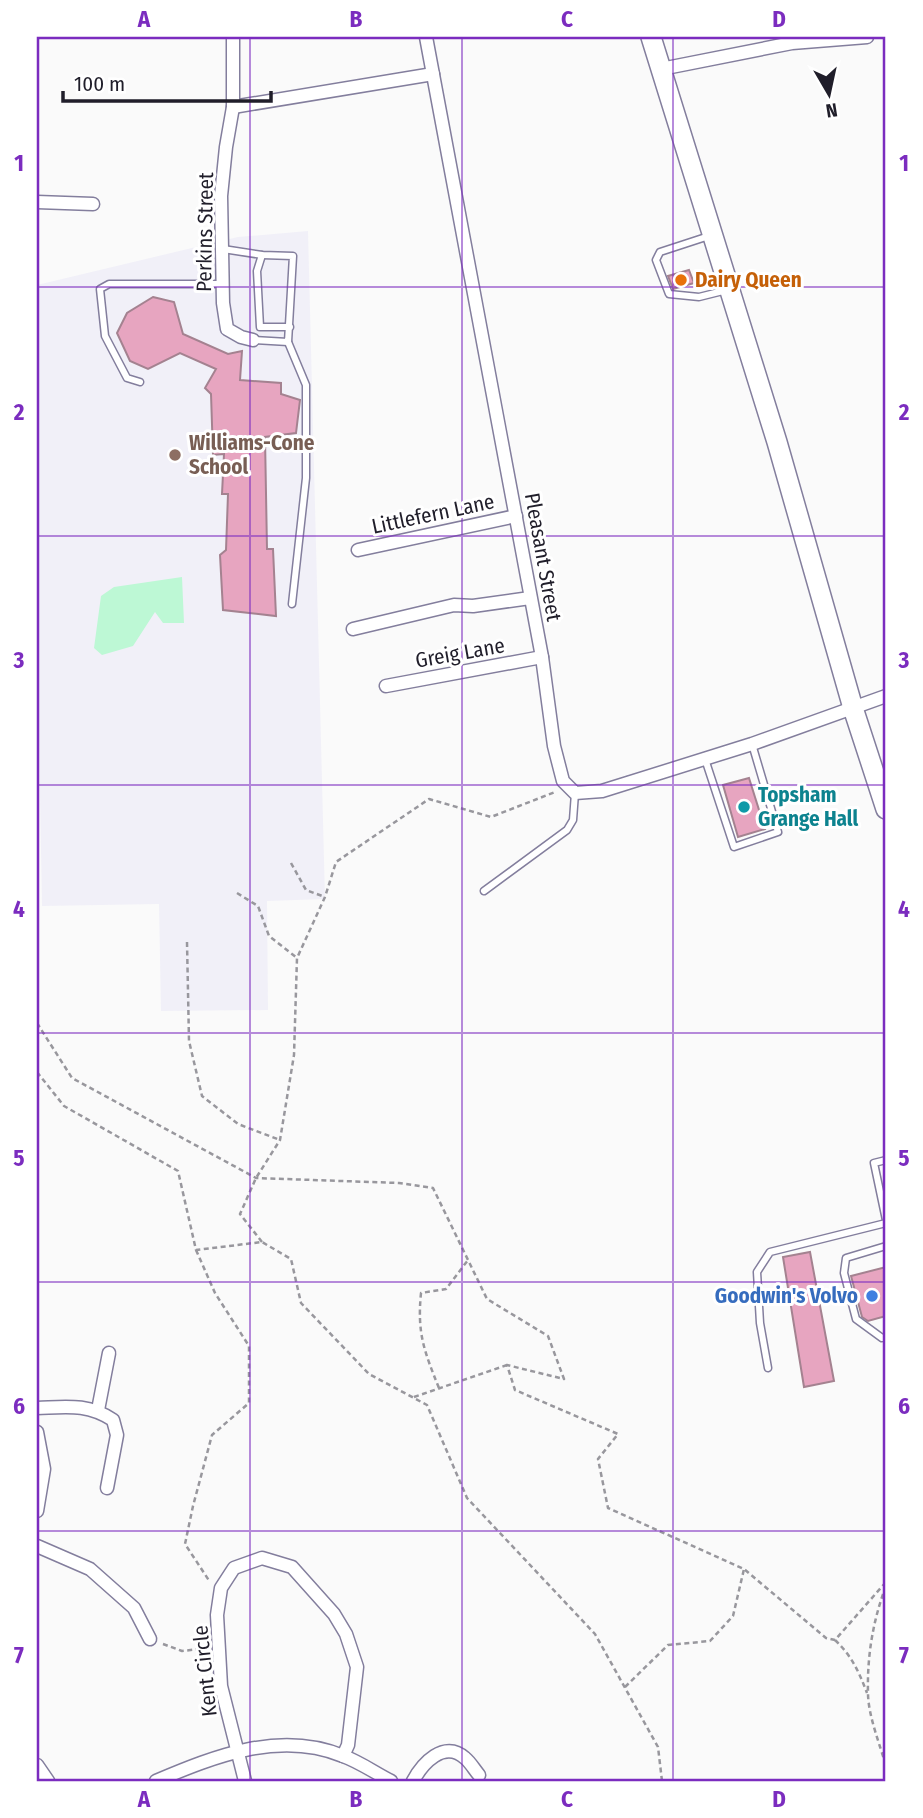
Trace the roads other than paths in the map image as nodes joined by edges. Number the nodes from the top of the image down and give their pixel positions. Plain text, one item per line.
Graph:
1 (233, 37) edge
2 (426, 37) edge
3 (651, 37) edge
4 (867, 37) edge
5 (661, 69) junction
6 (433, 74) junction
7 (233, 107) junction
8 (37, 202) edge
9 (93, 204) dead end
10 (712, 235) junction
11 (223, 249) junction
12 (262, 255) junction
13 (223, 284) junction
14 (729, 290) junction
15 (290, 327) junction
16 (254, 340) joint
17 (288, 342) junction
18 (140, 382) dead end
19 (516, 516) junction
20 (358, 550) dead end
21 (530, 598) junction
22 (292, 604) dead end
23 (353, 629) dead end
24 (541, 657) junction
25 (386, 686) dead end
26 (886, 696) edge
27 (853, 709) junction
28 (752, 744) junction
29 (705, 759) junction
30 (575, 793) junction
31 (886, 809) edge
32 (484, 891) dead end
33 (886, 1160) edge
34 (886, 1221) edge
35 (886, 1246) edge
36 (886, 1337) edge
37 (109, 1353) dead end
38 (768, 1368) dead end
39 (37, 1408) edge
40 (98, 1410) junction
41 (37, 1432) edge
42 (107, 1488) dead end
43 (37, 1511) edge
44 (37, 1546) edge
45 (150, 1639) road end
46 (238, 1751) junction
47 (343, 1756) junction
48 (37, 1765) edge
49 (479, 1775) dead end
50 (385, 1780) edge
51 (48, 1781) edge
52 (156, 1781) edge
53 (245, 1781) edge
54 (412, 1781) edge

1 - 7 street, Perkins Street
2 - 6 street, Pleasant Street
3 - 5 main road
4 - 5 street
5 - 10 main road
6 - 7 street
6 - 19 street, Pleasant Street
7 - 11 street, Perkins Street
8 - 9 street
10 - 14 main road
10 - 14 lane
11 - 12 lane
11 - 13 street, Perkins Street
12 - 15 lane
12 - 15 lane
13 - 16 street, Perkins Street
13 - 18 lane
14 - 27 main road
15 - 17 lane
16 - 17 lane
17 - 22 lane
19 - 20 street, Littlefern Lane
19 - 21 street, Pleasant Street
21 - 23 street
21 - 24 street, Pleasant Street
24 - 25 street, Greig Lane
24 - 30 street, Pleasant Street
26 - 27 street
27 - 28 street
27 - 31 main road
28 - 29 street
28 - 29 lane
29 - 30 street
30 - 32 lane
33 - 34 lane
34 - 38 lane
35 - 36 lane
37 - 40 street
39 - 40 street
40 - 42 street
41 - 43 street
44 - 45 street
46 - 47 street
46 - 47 street, Kent Circle
46 - 52 street
46 - 53 street, Kent Circle
47 - 50 street
48 - 51 street
49 - 54 street

